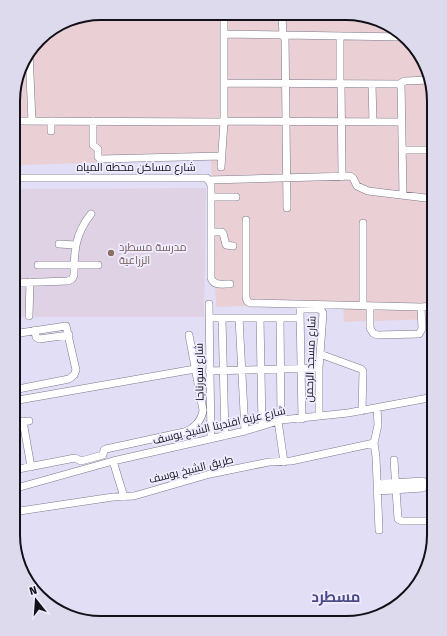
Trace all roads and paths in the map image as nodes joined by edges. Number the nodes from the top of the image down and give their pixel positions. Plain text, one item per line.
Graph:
1 (224, 20) edge
2 (282, 20) edge
3 (390, 33) edge
4 (224, 34) junction
5 (284, 36) junction
6 (340, 36) junction
7 (27, 69) edge
8 (424, 80) edge
9 (224, 83) junction
10 (286, 84) junction
11 (340, 84) junction
12 (372, 84) junction
13 (401, 84) junction
14 (20, 121) edge
15 (32, 121) junction
16 (51, 121) junction
17 (93, 121) junction
18 (224, 121) junction
19 (286, 121) junction
20 (342, 122) junction
21 (373, 122) junction
22 (401, 122) junction
23 (51, 131) dead end
24 (402, 150) junction
25 (427, 150) edge
26 (222, 156) junction
27 (221, 167) dead end
28 (286, 177) junction
29 (342, 177) junction
30 (20, 178) edge
31 (208, 180) junction
32 (402, 195) junction
33 (210, 197) junction
34 (236, 197) dead end
35 (427, 198) edge
36 (287, 208) dead end
37 (91, 214) dead end
38 (246, 220) dead end
39 (362, 223) dead end
40 (211, 232) junction
41 (59, 244) dead end
42 (75, 245) junction
43 (233, 246) dead end
44 (38, 265) dead end
45 (74, 265) junction
46 (98, 265) dead end
47 (30, 282) junction
48 (20, 283) edge
49 (230, 284) dead end
50 (209, 304) dead end
51 (366, 306) junction
52 (427, 307) edge
53 (421, 308) junction
54 (29, 316) dead end
55 (209, 318) junction
56 (222, 318) junction
57 (239, 318) junction
58 (260, 318) junction
59 (280, 318) junction
60 (300, 318) junction
61 (20, 333) edge
62 (189, 335) dead end
63 (320, 354) junction
64 (195, 368) junction
65 (319, 368) junction
66 (281, 369) junction
67 (301, 369) junction
68 (242, 370) junction
69 (261, 370) junction
70 (209, 371) junction
71 (223, 371) junction
72 (20, 389) edge
73 (427, 398) edge
74 (20, 401) edge
75 (377, 408) junction
76 (362, 411) junction
77 (320, 416) junction
78 (302, 418) junction
79 (20, 421) edge
80 (279, 421) junction
81 (262, 426) junction
82 (245, 431) junction
83 (224, 436) junction
84 (211, 439) junction
85 (374, 443) junction
86 (394, 460) dead end
87 (113, 461) junction
88 (284, 462) junction
89 (31, 467) junction
90 (20, 469) edge
91 (395, 486) junction
92 (408, 486) dead end
93 (20, 487) edge
94 (377, 487) junction
95 (124, 496) junction
96 (20, 511) edge
97 (427, 521) edge
98 (379, 530) dead end

1 - 4 street
2 - 5 street
3 - 6 street
4 - 5 street
4 - 9 street
5 - 6 street
5 - 10 street
6 - 11 street
7 - 15 street
8 - 13 street
9 - 10 street
9 - 18 street
10 - 11 street
10 - 19 street
11 - 12 street
11 - 20 street
12 - 13 street
12 - 21 street
13 - 22 street
14 - 15 street
15 - 16 street
16 - 17 street
16 - 23 street
17 - 18 street
17 - 26 street
18 - 19 street
18 - 26 street
19 - 20 street
19 - 28 street
20 - 21 street
20 - 29 street
21 - 22 street
22 - 24 street
24 - 25 street
24 - 32 street
26 - 27 street
28 - 29 street
28 - 31 street
28 - 36 street
29 - 32 street
30 - 31 street, شارع مساكن محطه المياه
31 - 33 street, شارع مساكن محطه المياه
32 - 35 street
33 - 34 street
33 - 40 street, شارع مساكن محطه المياه
37 - 42 street
38 - 51 street
39 - 51 street
40 - 43 street
40 - 49 street, شارع مساكن محطه المياه
41 - 42 street
42 - 45 street
44 - 45 street
45 - 46 street
45 - 47 street
47 - 48 street
47 - 54 street
50 - 55 street, شارع سورناجا
51 - 53 street
51 - 53 street
52 - 53 street
55 - 56 street
55 - 70 street, شارع سورناجا
56 - 57 street
56 - 71 street
57 - 58 street
57 - 68 street
58 - 59 street
58 - 69 street
59 - 60 street
59 - 66 street
60 - 63 street, شارع مسجد الرحمن
60 - 67 street
61 - 72 street
62 - 64 street
63 - 65 street, شارع مسجد الرحمن
63 - 76 street
64 - 74 street
64 - 89 street
65 - 67 street
65 - 77 street, شارع مسجد الرحمن
66 - 67 street
66 - 69 street
66 - 80 street
67 - 78 street
68 - 69 street
68 - 71 street
68 - 82 street
69 - 81 street
70 - 71 street
70 - 84 street, شارع سورناجا
71 - 83 street
73 - 75 street, شارع عزبة افندينا الشيخ يوسف
75 - 76 street, شارع عزبة افندينا الشيخ يوسف
75 - 85 street
76 - 77 street, شارع عزبة افندينا الشيخ يوسف
77 - 78 street, شارع عزبة افندينا الشيخ يوسف
78 - 80 street, شارع عزبة افندينا الشيخ يوسف
79 - 89 street
80 - 81 street, شارع عزبة افندينا الشيخ يوسف
80 - 88 street
81 - 82 street, شارع عزبة افندينا الشيخ يوسف
82 - 83 street, شارع عزبة افندينا الشيخ يوسف
83 - 84 street, شارع عزبة افندينا الشيخ يوسف
84 - 87 street, شارع عزبة افندينا الشيخ يوسف
85 - 88 street, طريق الشيخ يوسف
85 - 94 street
86 - 91 street
87 - 93 street, شارع عزبة افندينا الشيخ يوسف
87 - 95 street
88 - 95 street, طريق الشيخ يوسف
89 - 90 street
91 - 92 street
91 - 94 street
91 - 97 street
94 - 98 street
95 - 96 street, طريق الشيخ يوسف

